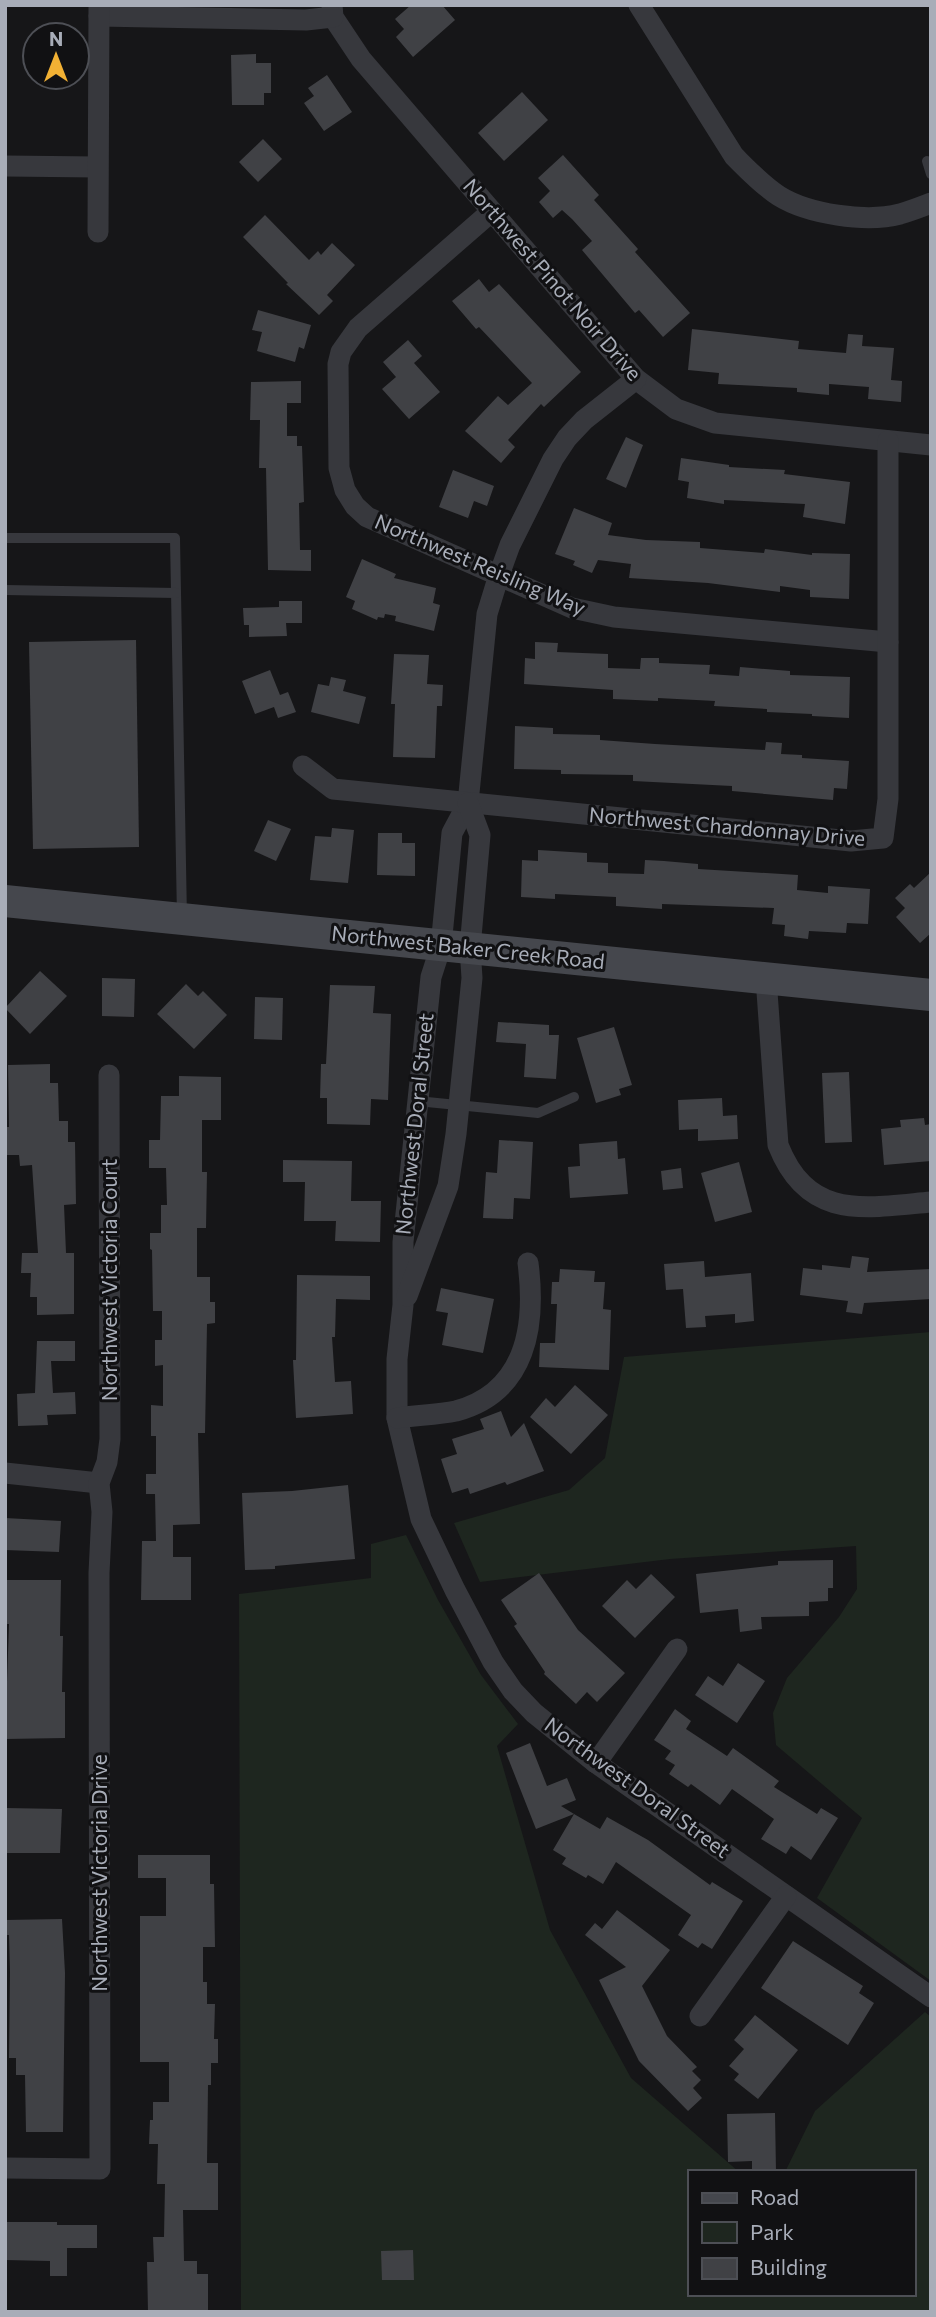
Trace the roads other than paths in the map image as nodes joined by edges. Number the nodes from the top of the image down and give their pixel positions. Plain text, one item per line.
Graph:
1 (639, 5) edge
2 (99, 11) edge
3 (333, 11) edge
4 (927, 161) dead end
5 (5, 166) edge
6 (97, 167) junction
7 (931, 174) edge
8 (931, 203) edge
9 (491, 212) junction
10 (98, 232) dead end
11 (636, 379) junction
12 (888, 441) junction
13 (931, 445) edge
14 (5, 538) edge
15 (499, 575) junction
16 (5, 590) edge
17 (176, 593) junction
18 (888, 642) junction
19 (303, 766) dead end
20 (468, 803) junction
21 (5, 901) edge
22 (182, 919) junction
23 (455, 947) junction
24 (765, 978) junction
25 (931, 995) edge
26 (110, 1075) dead end
27 (573, 1097) dead end
28 (417, 1101) junction
29 (459, 1105) junction
30 (931, 1202) edge
31 (528, 1263) dead end
32 (403, 1305) junction
33 (397, 1418) junction
34 (5, 1473) edge
35 (99, 1483) junction
36 (677, 1649) dead end
37 (596, 1763) junction
38 (786, 1896) junction
39 (931, 1997) edge
40 (700, 2016) dead end
41 (5, 2168) edge

1 - 8 street
2 - 3 street
2 - 6 street
3 - 9 street, Northwest Pinot Noir Drive
4 - 7 lane
5 - 6 street
6 - 10 street
9 - 11 street, Northwest Pinot Noir Drive
9 - 15 street, Northwest Reisling Way
11 - 12 street, Northwest Pinot Noir Drive
11 - 15 street
12 - 13 street, Northwest Pinot Noir Drive
12 - 18 street, Northwest Chardonnay Drive
14 - 17 lane
15 - 18 street, Northwest Reisling Way
15 - 20 street
16 - 17 lane
17 - 22 lane
18 - 20 street, Northwest Chardonnay Drive
19 - 20 street
20 - 23 street
21 - 22 main road, Northwest Baker Creek Road
22 - 23 main road, Northwest Baker Creek Road
23 - 24 main road, Northwest Baker Creek Road
23 - 28 street, Northwest Doral Street
23 - 29 street, Northwest Doral Street
24 - 25 main road, Northwest Baker Creek Road
24 - 30 street
26 - 35 street, Northwest Victoria Court
27 - 29 lane
28 - 29 lane
28 - 32 street, Northwest Doral Street
29 - 32 street, Northwest Doral Street
31 - 33 street
32 - 33 street, Northwest Doral Street
33 - 37 street, Northwest Doral Street
34 - 35 street
35 - 41 street, Northwest Victoria Drive
36 - 37 street
37 - 38 street, Northwest Doral Street
38 - 39 street, Northwest Doral Street
38 - 40 street

